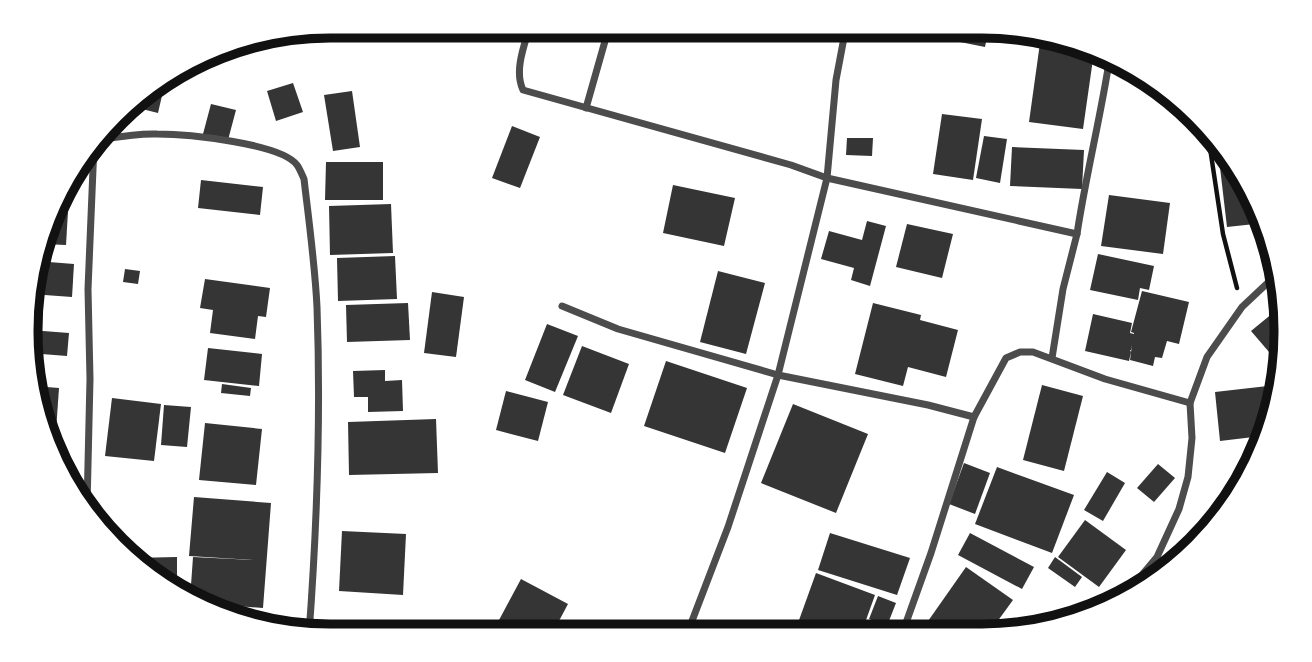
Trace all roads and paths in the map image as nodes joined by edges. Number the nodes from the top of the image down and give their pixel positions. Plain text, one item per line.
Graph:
1 (526, 38) edge
2 (606, 38) edge
3 (844, 38) edge
4 (1108, 68) edge
5 (586, 108) junction
6 (111, 138) edge
7 (1210, 150) edge
8 (93, 161) edge
9 (827, 177) junction
10 (1077, 234) junction
11 (1269, 281) edge
12 (562, 306) dead end
13 (1242, 307) junction
14 (1052, 358) junction
15 (778, 375) junction
16 (1191, 403) junction
17 (974, 417) junction
18 (87, 493) edge
19 (1142, 575) edge
20 (310, 623) edge
21 (691, 624) edge
22 (906, 624) edge

1 - 5 street
2 - 5 street
3 - 9 street
4 - 10 street
5 - 9 street
6 - 20 street
7 - 13 path
8 - 18 street
9 - 10 street
9 - 15 street
10 - 14 street
11 - 13 street
12 - 15 street
13 - 16 street
14 - 16 street
14 - 17 street
15 - 17 street
15 - 21 street
16 - 19 street
17 - 22 street

